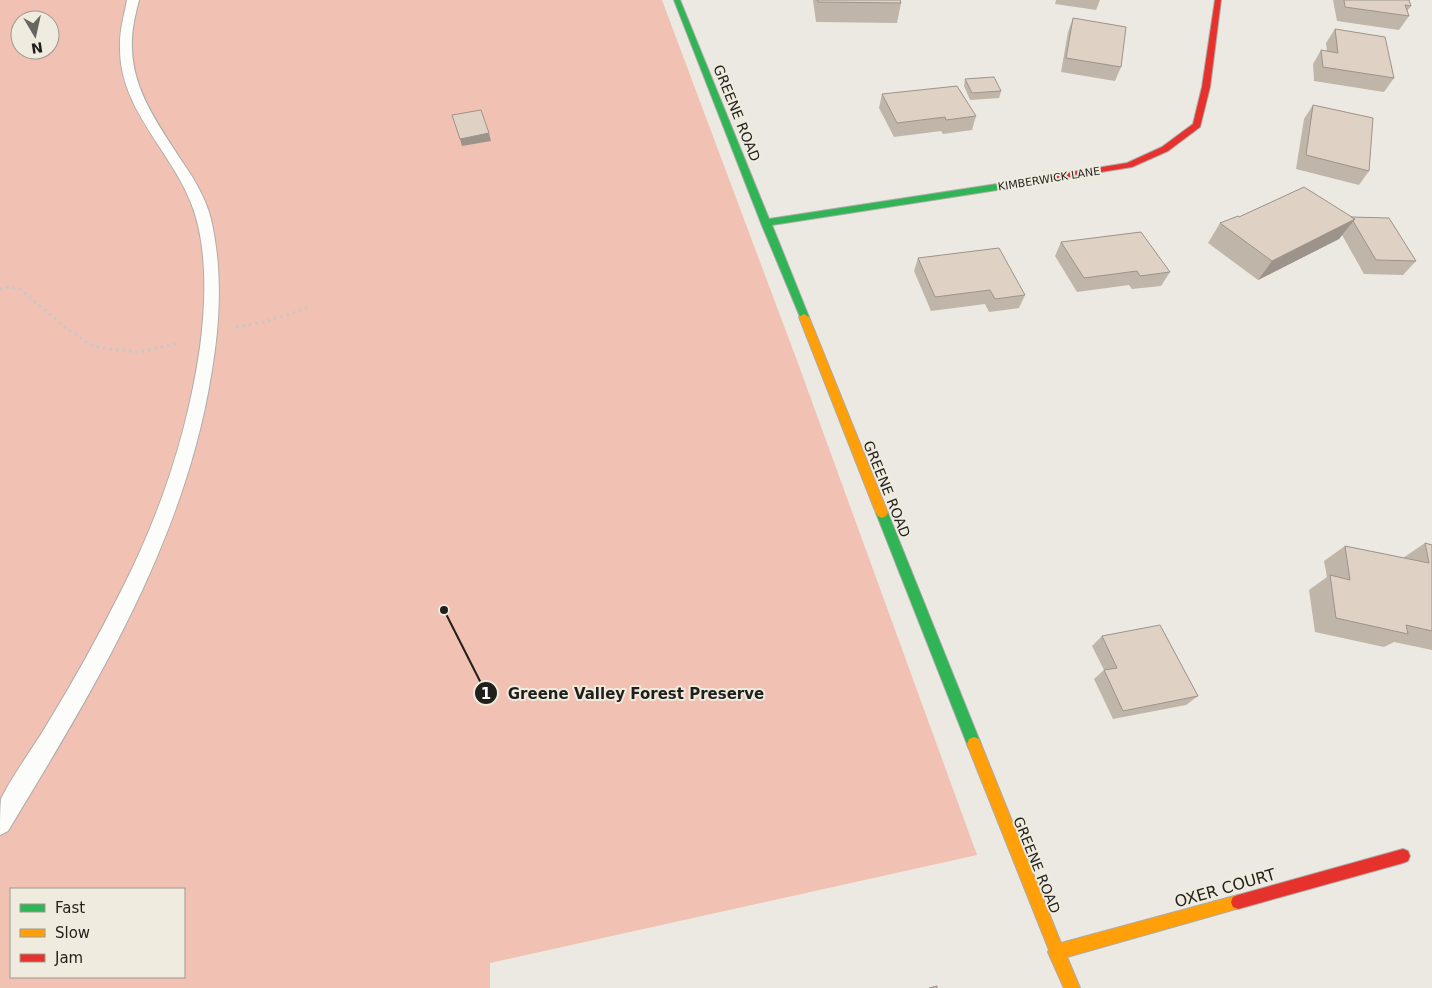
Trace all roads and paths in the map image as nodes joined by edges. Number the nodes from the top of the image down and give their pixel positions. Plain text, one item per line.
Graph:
1 (133, 0) edge
2 (676, 0) edge
3 (1218, 0) edge
4 (765, 223) junction
5 (0, 289) edge
6 (308, 308) dead end
7 (209, 338) junction
8 (0, 823) edge
9 (1404, 856) dead end
10 (1056, 952) junction
11 (1072, 988) edge

1 - 7 lane
2 - 4 street, GREENE ROAD
3 - 4 street, KIMBERWICK LANE
4 - 10 street, GREENE ROAD
5 - 7 path
6 - 7 path
7 - 8 lane
9 - 10 street, OXER COURT
10 - 11 street, GREENE ROAD

